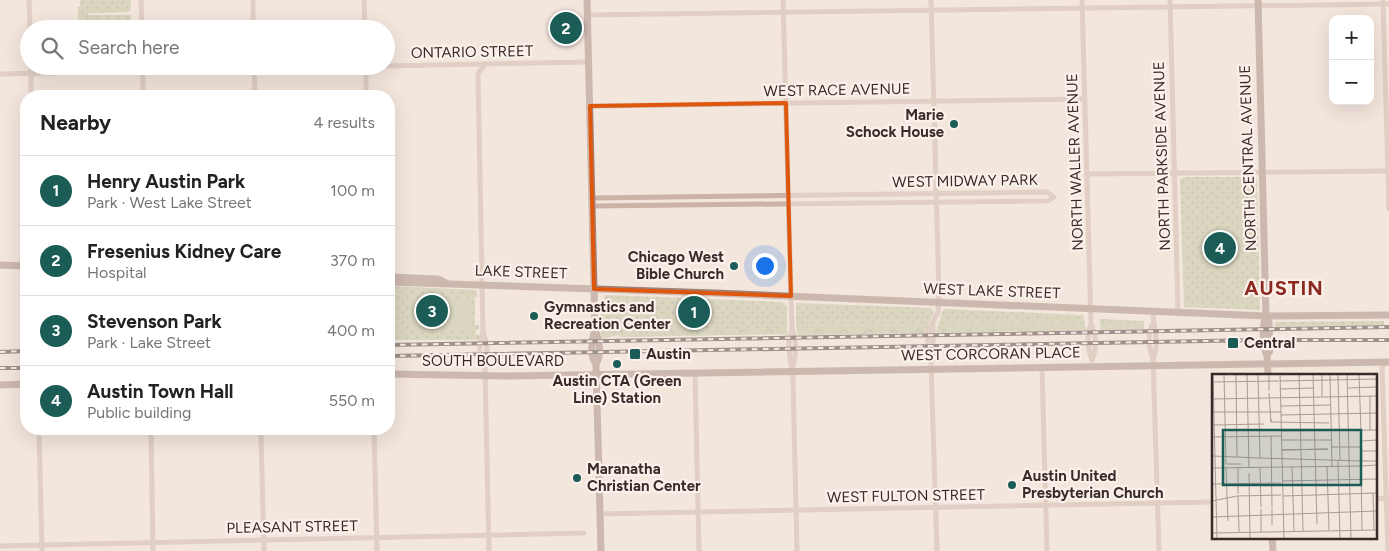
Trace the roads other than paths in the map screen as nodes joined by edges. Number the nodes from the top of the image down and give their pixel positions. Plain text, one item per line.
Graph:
1 (29, 0) edge
2 (141, 0) edge
3 (253, 0) edge
4 (364, 0) edge
5 (588, 0) edge
6 (783, 0) edge
7 (931, 0) edge
8 (1082, 0) edge
9 (1170, 0) edge
10 (1258, 3) edge
11 (1385, 3) edge
12 (1170, 7) junction
13 (1083, 8) junction
14 (931, 10) junction
15 (784, 12) junction
16 (588, 15) junction
17 (30, 20) edge
18 (142, 20) edge
19 (254, 20) edge
20 (365, 20) edge
21 (589, 62) junction
22 (485, 64) junction
23 (395, 66) edge
24 (20, 73) edge
25 (0, 74) edge
26 (31, 75) edge
27 (143, 75) edge
28 (254, 75) edge
29 (366, 75) edge
30 (31, 90) edge
31 (143, 90) edge
32 (255, 90) edge
33 (366, 90) edge
34 (1085, 99) junction
35 (933, 101) junction
36 (786, 103) junction
37 (590, 106) junction
38 (1388, 109) edge
39 (1388, 171) edge
40 (1262, 172) junction
41 (1087, 174) junction
42 (1175, 174) junction
43 (1012, 193) junction
44 (936, 194) junction
45 (788, 196) junction
46 (592, 202) junction
47 (1011, 202) junction
48 (936, 203) junction
49 (789, 204) junction
50 (1389, 209) edge
51 (0, 265) edge
52 (20, 266) edge
53 (395, 277) edge
54 (395, 282) edge
55 (446, 283) junction
56 (482, 285) junction
57 (594, 289) junction
58 (791, 296) junction
59 (938, 302) junction
60 (1091, 308) junction
61 (1153, 311) junction
62 (1178, 312) junction
63 (1389, 315) edge
64 (1266, 316) junction
65 (1388, 360) edge
66 (1153, 362) junction
67 (1092, 363) junction
68 (1268, 363) junction
69 (931, 366) junction
70 (1042, 367) junction
71 (793, 369) junction
72 (485, 373) junction
73 (695, 373) junction
74 (395, 374) edge
75 (1268, 374) edge
76 (597, 375) junction
77 (20, 384) edge
78 (0, 385) edge
79 (39, 435) edge
80 (151, 435) edge
81 (374, 435) edge
82 (261, 436) dead end
83 (1388, 498) edge
84 (1212, 502) edge
85 (1158, 503) junction
86 (1046, 505) junction
87 (935, 508) junction
88 (796, 510) junction
89 (698, 512) junction
90 (600, 514) junction
91 (584, 533) dead end
92 (488, 535) junction
93 (377, 538) junction
94 (1272, 538) edge
95 (264, 540) junction
96 (153, 543) junction
97 (41, 545) junction
98 (0, 546) edge
99 (42, 551) edge
100 (153, 551) edge
101 (264, 551) edge
102 (377, 551) edge
103 (489, 551) edge
104 (601, 551) edge
105 (699, 551) edge
106 (798, 551) edge
107 (937, 551) edge
108 (1047, 551) edge
109 (1159, 551) edge
110 (1273, 551) edge
111 (1388, 551) edge

1 - 17 street
2 - 18 street
3 - 19 street
4 - 20 street
5 - 16 street
6 - 15 street
7 - 14 street
8 - 13 street, NORTH WALLER AVENUE
9 - 12 street, NORTH PARKSIDE AVENUE
10 - 11 street
10 - 12 street
10 - 40 street, NORTH CENTRAL AVENUE
11 - 38 street
12 - 13 street
12 - 42 street, NORTH PARKSIDE AVENUE
13 - 14 street
13 - 34 street, NORTH WALLER AVENUE
14 - 15 street
14 - 35 street
15 - 16 street
15 - 36 street
16 - 21 street
21 - 22 street, ONTARIO STREET
21 - 37 street
22 - 23 street, ONTARIO STREET
22 - 56 street
24 - 25 street
26 - 30 street
27 - 31 street
28 - 32 street
29 - 33 street
34 - 35 street, WEST RACE AVENUE
34 - 41 street, NORTH WALLER AVENUE
35 - 36 street, WEST RACE AVENUE
35 - 44 street
36 - 37 street, WEST RACE AVENUE
36 - 45 street
37 - 46 street
38 - 39 street
39 - 40 street
39 - 50 street
40 - 42 street
40 - 64 street, NORTH CENTRAL AVENUE
41 - 42 street
41 - 60 street, NORTH WALLER AVENUE
42 - 62 street, NORTH PARKSIDE AVENUE
43 - 44 street, WEST MIDWAY PARK
43 - 47 street
43 - 47 street, WEST MIDWAY PARK
44 - 45 street, WEST MIDWAY PARK
44 - 48 street
45 - 46 street, WEST MIDWAY PARK
45 - 49 street
46 - 49 street, WEST MIDWAY PARK
46 - 57 street
47 - 48 street, WEST MIDWAY PARK
48 - 49 street, WEST MIDWAY PARK
48 - 59 street
49 - 58 street
51 - 52 street
53 - 55 street, LAKE STREET
54 - 55 street, LAKE STREET
55 - 56 street, LAKE STREET
56 - 57 street, LAKE STREET
56 - 72 street
57 - 58 street, WEST LAKE STREET
57 - 76 street
58 - 59 street, WEST LAKE STREET
58 - 71 street
59 - 60 street, WEST LAKE STREET
59 - 69 street
60 - 61 street, WEST LAKE STREET
60 - 67 street, NORTH WALLER AVENUE
61 - 62 street, WEST LAKE STREET
61 - 66 street
62 - 64 street, WEST LAKE STREET
63 - 64 street, WEST LAKE STREET
64 - 68 street, NORTH CENTRAL AVENUE
65 - 68 street, WEST CORCORAN PLACE
65 - 83 street
66 - 67 street, WEST CORCORAN PLACE
66 - 68 street, WEST CORCORAN PLACE
66 - 85 street
67 - 70 street, WEST CORCORAN PLACE
68 - 75 street, NORTH CENTRAL AVENUE
69 - 70 street, WEST CORCORAN PLACE
69 - 71 street, WEST CORCORAN PLACE
69 - 87 street
70 - 86 street
71 - 73 street, WEST CORCORAN PLACE
71 - 88 street
72 - 74 street, SOUTH BOULEVARD
72 - 76 street, SOUTH BOULEVARD
72 - 92 street
73 - 76 street, WEST CORCORAN PLACE
73 - 89 street
76 - 90 street
77 - 78 street
79 - 97 street
80 - 96 street
81 - 93 street
82 - 95 street
83 - 111 street
84 - 85 street, WEST FULTON STREET
85 - 86 street, WEST FULTON STREET
85 - 109 street
86 - 87 street, WEST FULTON STREET
86 - 108 street
87 - 88 street, WEST FULTON STREET
87 - 107 street
88 - 89 street, WEST FULTON STREET
88 - 106 street
89 - 90 street, WEST FULTON STREET
89 - 105 street
90 - 104 street
91 - 92 street, PLEASANT STREET
92 - 93 street, PLEASANT STREET
92 - 103 street
93 - 95 street, PLEASANT STREET
93 - 102 street
94 - 110 street
95 - 96 street, PLEASANT STREET
95 - 101 street
96 - 97 street, PLEASANT STREET
96 - 100 street
97 - 98 street, PLEASANT STREET
97 - 99 street

